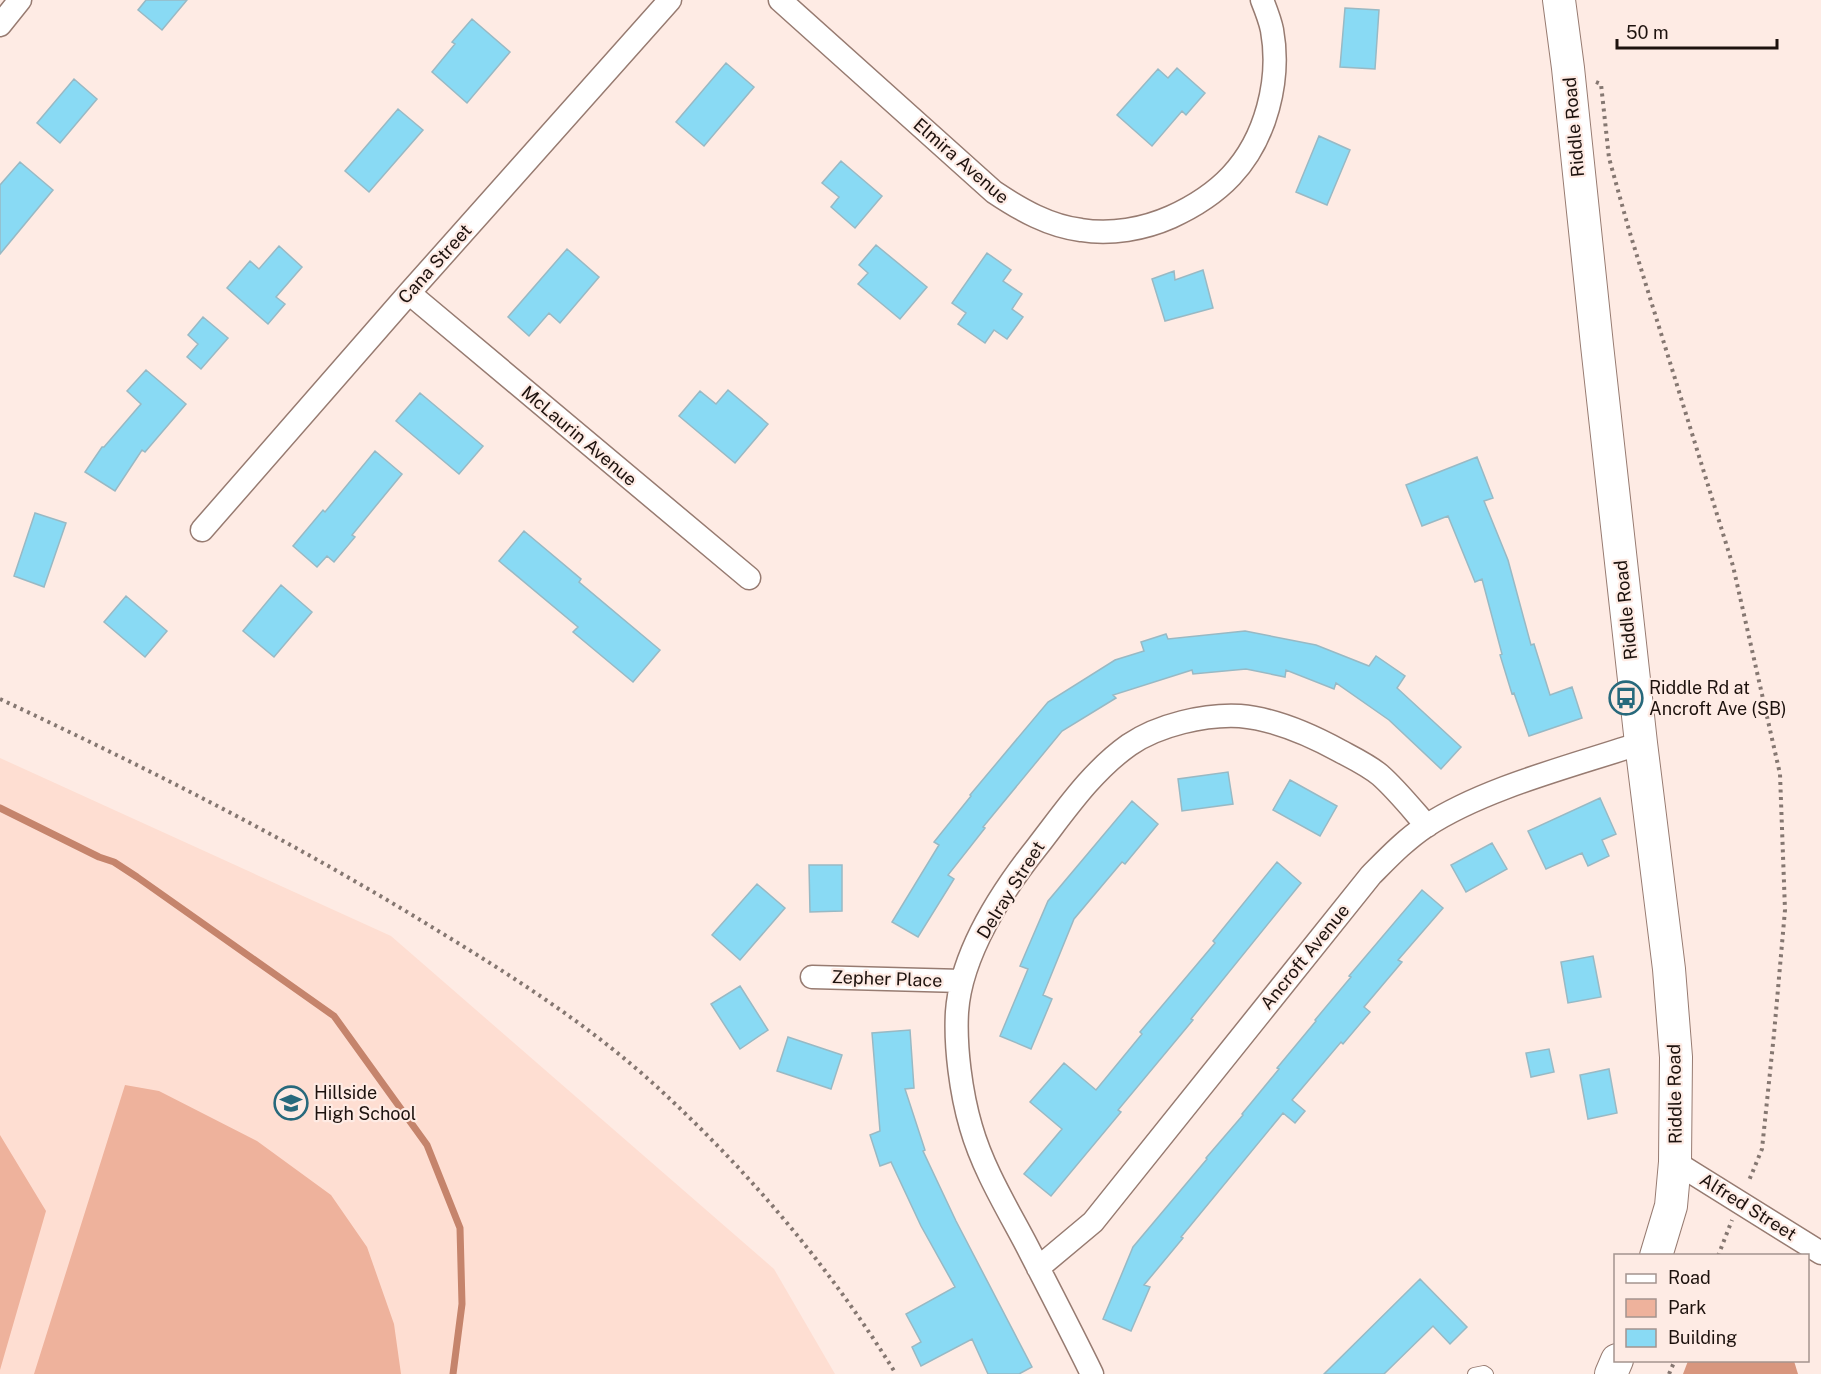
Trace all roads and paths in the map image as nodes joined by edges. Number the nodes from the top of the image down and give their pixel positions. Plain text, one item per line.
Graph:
1 (20, 0) edge
2 (670, 0) edge
3 (780, 0) edge
4 (1262, 0) edge
5 (1559, 0) edge
6 (0, 25) edge
7 (1568, 68) junction
8 (409, 293) junction
9 (202, 530) dead end
10 (749, 578) dead end
11 (0, 699) edge
12 (1641, 743) junction
13 (1426, 826) junction
14 (812, 976) dead end
15 (962, 981) junction
16 (1675, 1162) junction
17 (1740, 1202) junction
18 (1821, 1253) edge
19 (1657, 1254) edge
20 (1719, 1254) edge
21 (1038, 1268) junction
22 (896, 1374) edge
23 (1092, 1374) edge
24 (1474, 1374) edge
25 (1487, 1374) edge

1 - 6 street
2 - 8 street, Cana Street
3 - 4 street, Elmira Avenue
5 - 7 main road, Riddle Road
7 - 12 main road, Riddle Road
7 - 17 path
8 - 9 street, Cana Street
8 - 10 street, McLaurin Avenue
11 - 22 path
12 - 13 street, Ancroft Avenue
12 - 16 main road, Riddle Road
13 - 15 street, Delray Street
13 - 21 street, Ancroft Avenue
14 - 15 street, Zepher Place
15 - 21 street, Delray Street
16 - 17 street, Alfred Street
16 - 19 main road, Riddle Road
17 - 18 street, Alfred Street
17 - 20 path
21 - 23 street, Delray Street
24 - 25 lane

